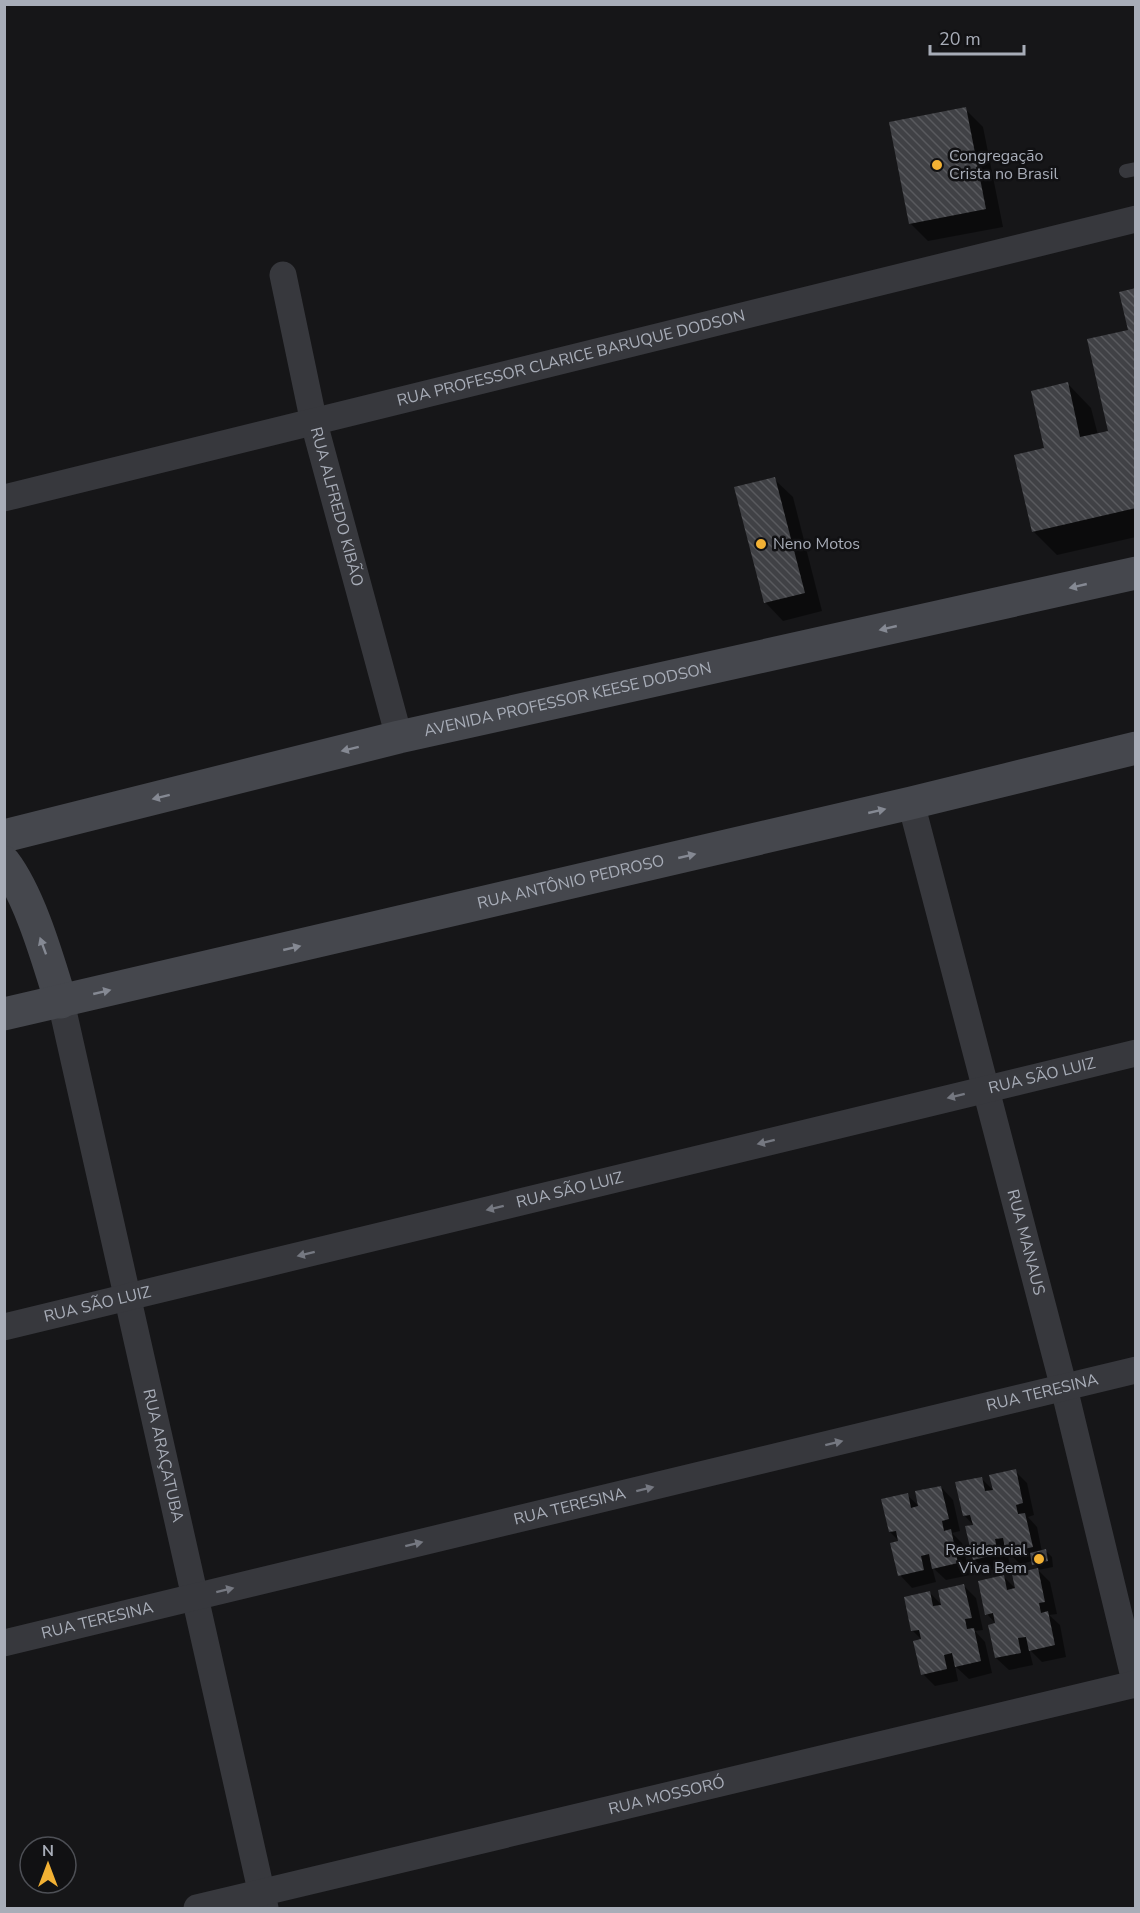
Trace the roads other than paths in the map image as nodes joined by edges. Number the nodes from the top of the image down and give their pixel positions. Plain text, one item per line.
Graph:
1 (1136, 219) edge
2 (284, 275) dead end
3 (314, 423) junction
4 (4, 498) edge
5 (1136, 573) edge
6 (399, 737) junction
7 (1136, 748) edge
8 (911, 803) junction
9 (4, 836) edge
10 (4, 862) edge
11 (61, 1002) junction
12 (4, 1014) edge
13 (1136, 1053) edge
14 (987, 1088) junction
15 (128, 1297) junction
16 (4, 1326) edge
17 (1136, 1370) edge
18 (1064, 1388) junction
19 (196, 1597) junction
20 (4, 1643) edge
21 (1135, 1684) edge
22 (263, 1901) edge
23 (197, 1908) edge

1 - 3 street, RUA PROFESSOR CLARICE BARUQUE DODSON
2 - 3 street, RUA ALFREDO KIBÃO
3 - 4 street, RUA PROFESSOR CLARICE BARUQUE DODSON
3 - 6 street, RUA ALFREDO KIBÃO
5 -> 6 main road, AVENIDA PROFESSOR KEESE DODSON
6 -> 9 main road, AVENIDA PROFESSOR KEESE DODSON
7 - 8 main road, RUA ANTÔNIO PEDROSO
11 -> 8 main road, RUA ANTÔNIO PEDROSO
8 - 14 street, RUA MANAUS
11 -> 10 main road
11 - 12 main road, RUA ANTÔNIO PEDROSO
11 - 15 street, RUA ARAÇATUBA
13 - 14 street, RUA SÃO LUIZ
14 -> 15 street, RUA SÃO LUIZ
14 - 18 street, RUA MANAUS
15 - 16 street, RUA SÃO LUIZ
15 - 19 street, RUA ARAÇATUBA
17 - 18 street, RUA TERESINA
19 -> 18 street, RUA TERESINA
18 - 21 street, RUA MANAUS
19 - 20 street, RUA TERESINA
19 - 22 street, RUA ARAÇATUBA
21 - 22 street, RUA MOSSORÓ
22 - 23 street, RUA MOSSORÓ

